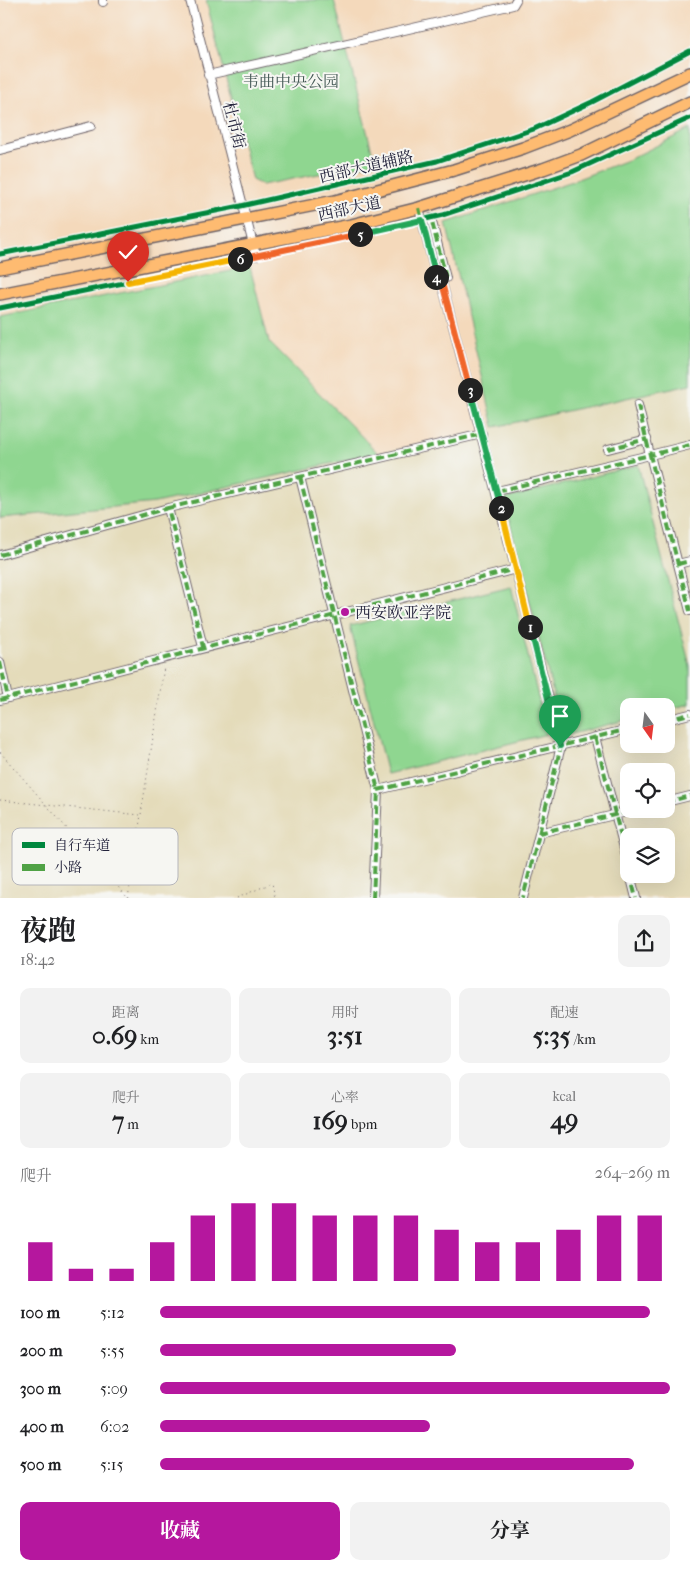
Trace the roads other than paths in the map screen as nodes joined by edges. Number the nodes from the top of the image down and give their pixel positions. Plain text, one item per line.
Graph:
1 (190, 0) edge
2 (516, 0) edge
3 (690, 73) edge
4 (208, 75) junction
5 (690, 102) edge
6 (91, 126) dead end
7 (0, 150) edge
8 (418, 208) junction
9 (247, 218) junction
10 (431, 218) dead end
11 (252, 244) junction
12 (256, 256) dead end
13 (0, 268) edge
14 (441, 279) junction
15 (0, 294) edge
16 (638, 405) dead end
17 (482, 434) junction
18 (647, 439) junction
19 (690, 445) edge
20 (608, 448) dead end
21 (650, 455) junction
22 (300, 477) junction
23 (497, 490) junction
24 (168, 508) junction
25 (0, 555) edge
26 (690, 560) edge
27 (678, 564) junction
28 (516, 569) junction
29 (690, 611) edge
30 (334, 614) junction
31 (203, 647) junction
32 (0, 662) edge
33 (8, 698) junction
34 (0, 700) edge
35 (690, 714) edge
36 (675, 718) edge
37 (620, 731) edge
38 (595, 737) junction
39 (560, 746) junction
40 (378, 790) junction
41 (690, 796) edge
42 (675, 800) edge
43 (620, 814) edge
44 (615, 815) junction
45 (539, 833) junction
46 (620, 834) edge
47 (632, 883) edge
48 (373, 898) edge
49 (523, 898) edge
50 (636, 898) edge

1 - 4 street, 杜市街
2 - 4 street
3 - 9 main road, 西部大道
4 - 9 street, 杜市街
5 - 8 main road, 西部大道
6 - 7 street
8 - 11 main road, 西部大道
8 - 14 street
9 - 11 street, 杜市街
9 - 13 main road, 西部大道
10 - 14 street
11 - 12 street, 杜市街
11 - 15 main road, 西部大道
14 - 17 street
16 - 18 street
17 - 22 street
17 - 23 street
18 - 20 street
18 - 21 street
19 - 21 street
21 - 23 street
21 - 27 street
22 - 24 street
22 - 30 street
23 - 28 street
24 - 25 street
24 - 31 street
26 - 27 street
27 - 29 street
28 - 30 street
28 - 39 street
30 - 31 street
30 - 40 street
31 - 33 street
32 - 33 street
33 - 34 street
35 - 36 street
37 - 38 street
38 - 39 street
38 - 44 street
39 - 40 street
39 - 45 street
40 - 48 street
41 - 42 street
43 - 44 street
44 - 45 street
44 - 46 street
45 - 49 street
47 - 50 street

